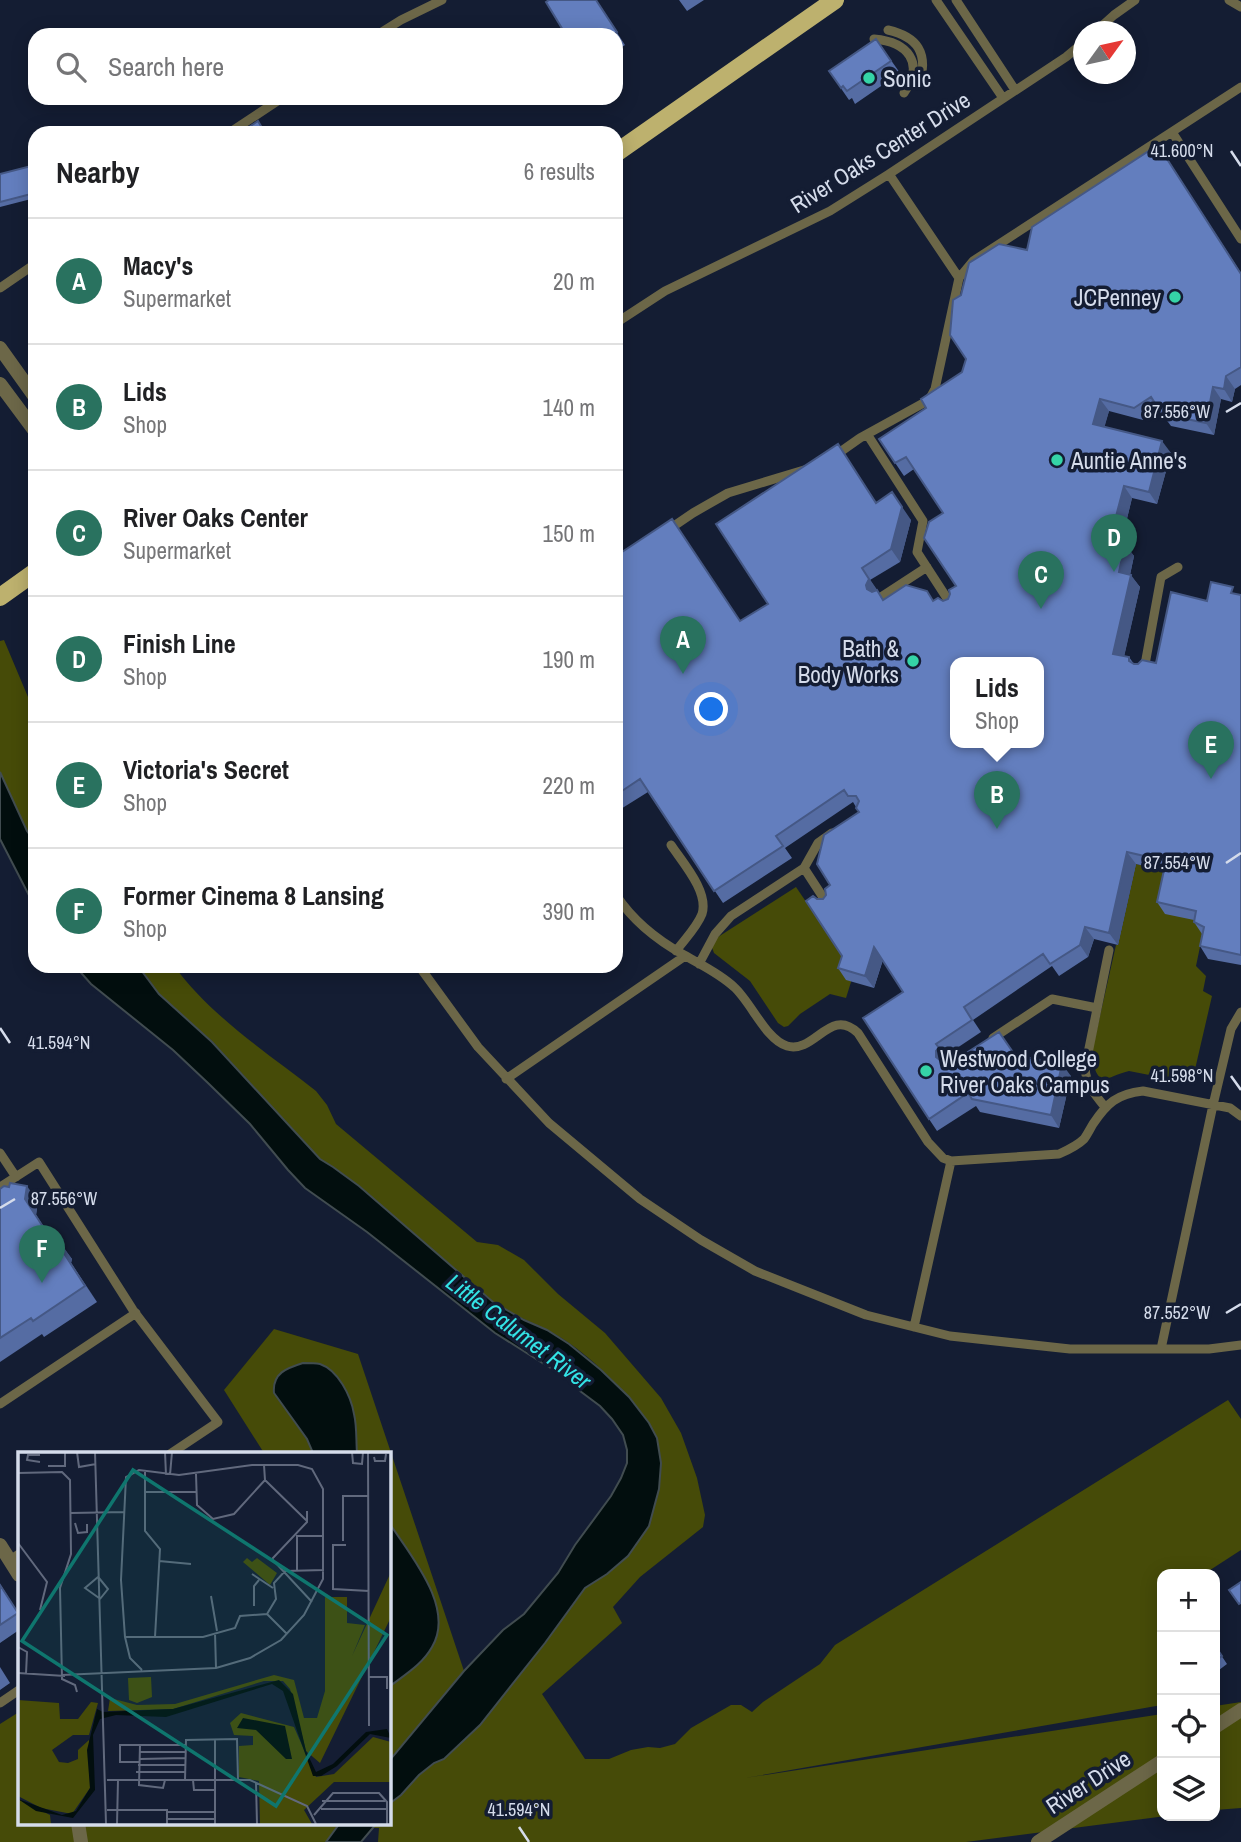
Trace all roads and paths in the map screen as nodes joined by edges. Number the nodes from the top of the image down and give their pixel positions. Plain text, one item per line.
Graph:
1 (442, 0) edge
2 (835, 0) edge
3 (936, 0) edge
4 (1135, 0) edge
5 (1229, 0) edge
6 (958, 2) edge
7 (1241, 7) edge
8 (1107, 21) edge
9 (388, 28) edge
10 (888, 30) dead end
11 (874, 39) edge
12 (1073, 51) edge
13 (920, 83) dead end
14 (1241, 87) edge
15 (1015, 90) junction
16 (904, 93) dead end
17 (1003, 98) junction
18 (271, 105) edge
19 (240, 126) edge
20 (1171, 132) junction
21 (623, 148) edge
22 (889, 174) junction
23 (1241, 239) edge
24 (28, 269) edge
25 (959, 278) junction
26 (0, 288) edge
27 (623, 318) edge
28 (0, 348) edge
29 (0, 384) edge
30 (28, 387) edge
31 (28, 422) edge
32 (867, 434) junction
33 (661, 534) edge
34 (927, 567) junction
35 (1178, 567) dead end
36 (28, 577) edge
37 (0, 597) edge
38 (881, 597) edge
39 (952, 606) edge
40 (1144, 670) edge
41 (839, 828) edge
42 (671, 845) dead end
43 (804, 868) junction
44 (828, 905) edge
45 (623, 906) edge
46 (1109, 950) dead end
47 (681, 953) junction
48 (699, 964) junction
49 (424, 973) edge
50 (1097, 1008) junction
51 (1241, 1012) edge
52 (985, 1043) edge
53 (506, 1079) junction
54 (1213, 1105) junction
55 (1105, 1107) junction
56 (1241, 1116) edge
57 (0, 1153) edge
58 (951, 1161) junction
59 (16, 1177) junction
60 (0, 1187) edge
61 (136, 1313) junction
62 (915, 1327) junction
63 (1241, 1345) edge
64 (1161, 1349) junction
65 (0, 1404) edge
66 (173, 1452) edge
67 (0, 1545) edge
68 (15, 1557) edge
69 (18, 1691) edge
70 (0, 1703) edge
71 (1241, 1710) edge
72 (1220, 1724) edge
73 (1157, 1764) edge
74 (1038, 1842) edge

1 - 9 lane
2 - 21 main road
3 - 17 lane
4 - 8 lane
5 - 7 lane
6 - 15 lane
10 - 13 lane
11 - 16 lane
12 - 15 lane, River Oaks Center Drive
14 - 20 lane
15 - 17 lane, River Oaks Center Drive
17 - 22 lane, River Oaks Center Drive
18 - 19 lane
20 - 23 lane
20 - 25 lane
22 - 25 lane
22 - 27 lane, River Oaks Center Drive
24 - 26 lane
25 - 32 lane
28 - 30 street
29 - 31 street
32 - 33 lane
32 - 34 lane
34 - 38 lane
34 - 39 lane
35 - 40 lane
36 - 37 main road
41 - 43 lane
42 - 47 lane
43 - 44 lane
43 - 48 lane
45 - 47 lane
46 - 50 lane
47 - 48 lane
47 - 53 lane
48 - 58 lane
49 - 53 lane
50 - 52 lane
50 - 55 lane
51 - 54 lane
53 - 62 lane
54 - 55 lane
54 - 56 lane
54 - 64 lane
55 - 58 lane
57 - 59 lane
58 - 62 lane
59 - 60 lane
59 - 61 lane
61 - 65 lane
61 - 66 lane
62 - 64 lane
63 - 64 lane
67 - 68 street
69 - 70 lane
71 - 72 street
73 - 74 street, River Drive

